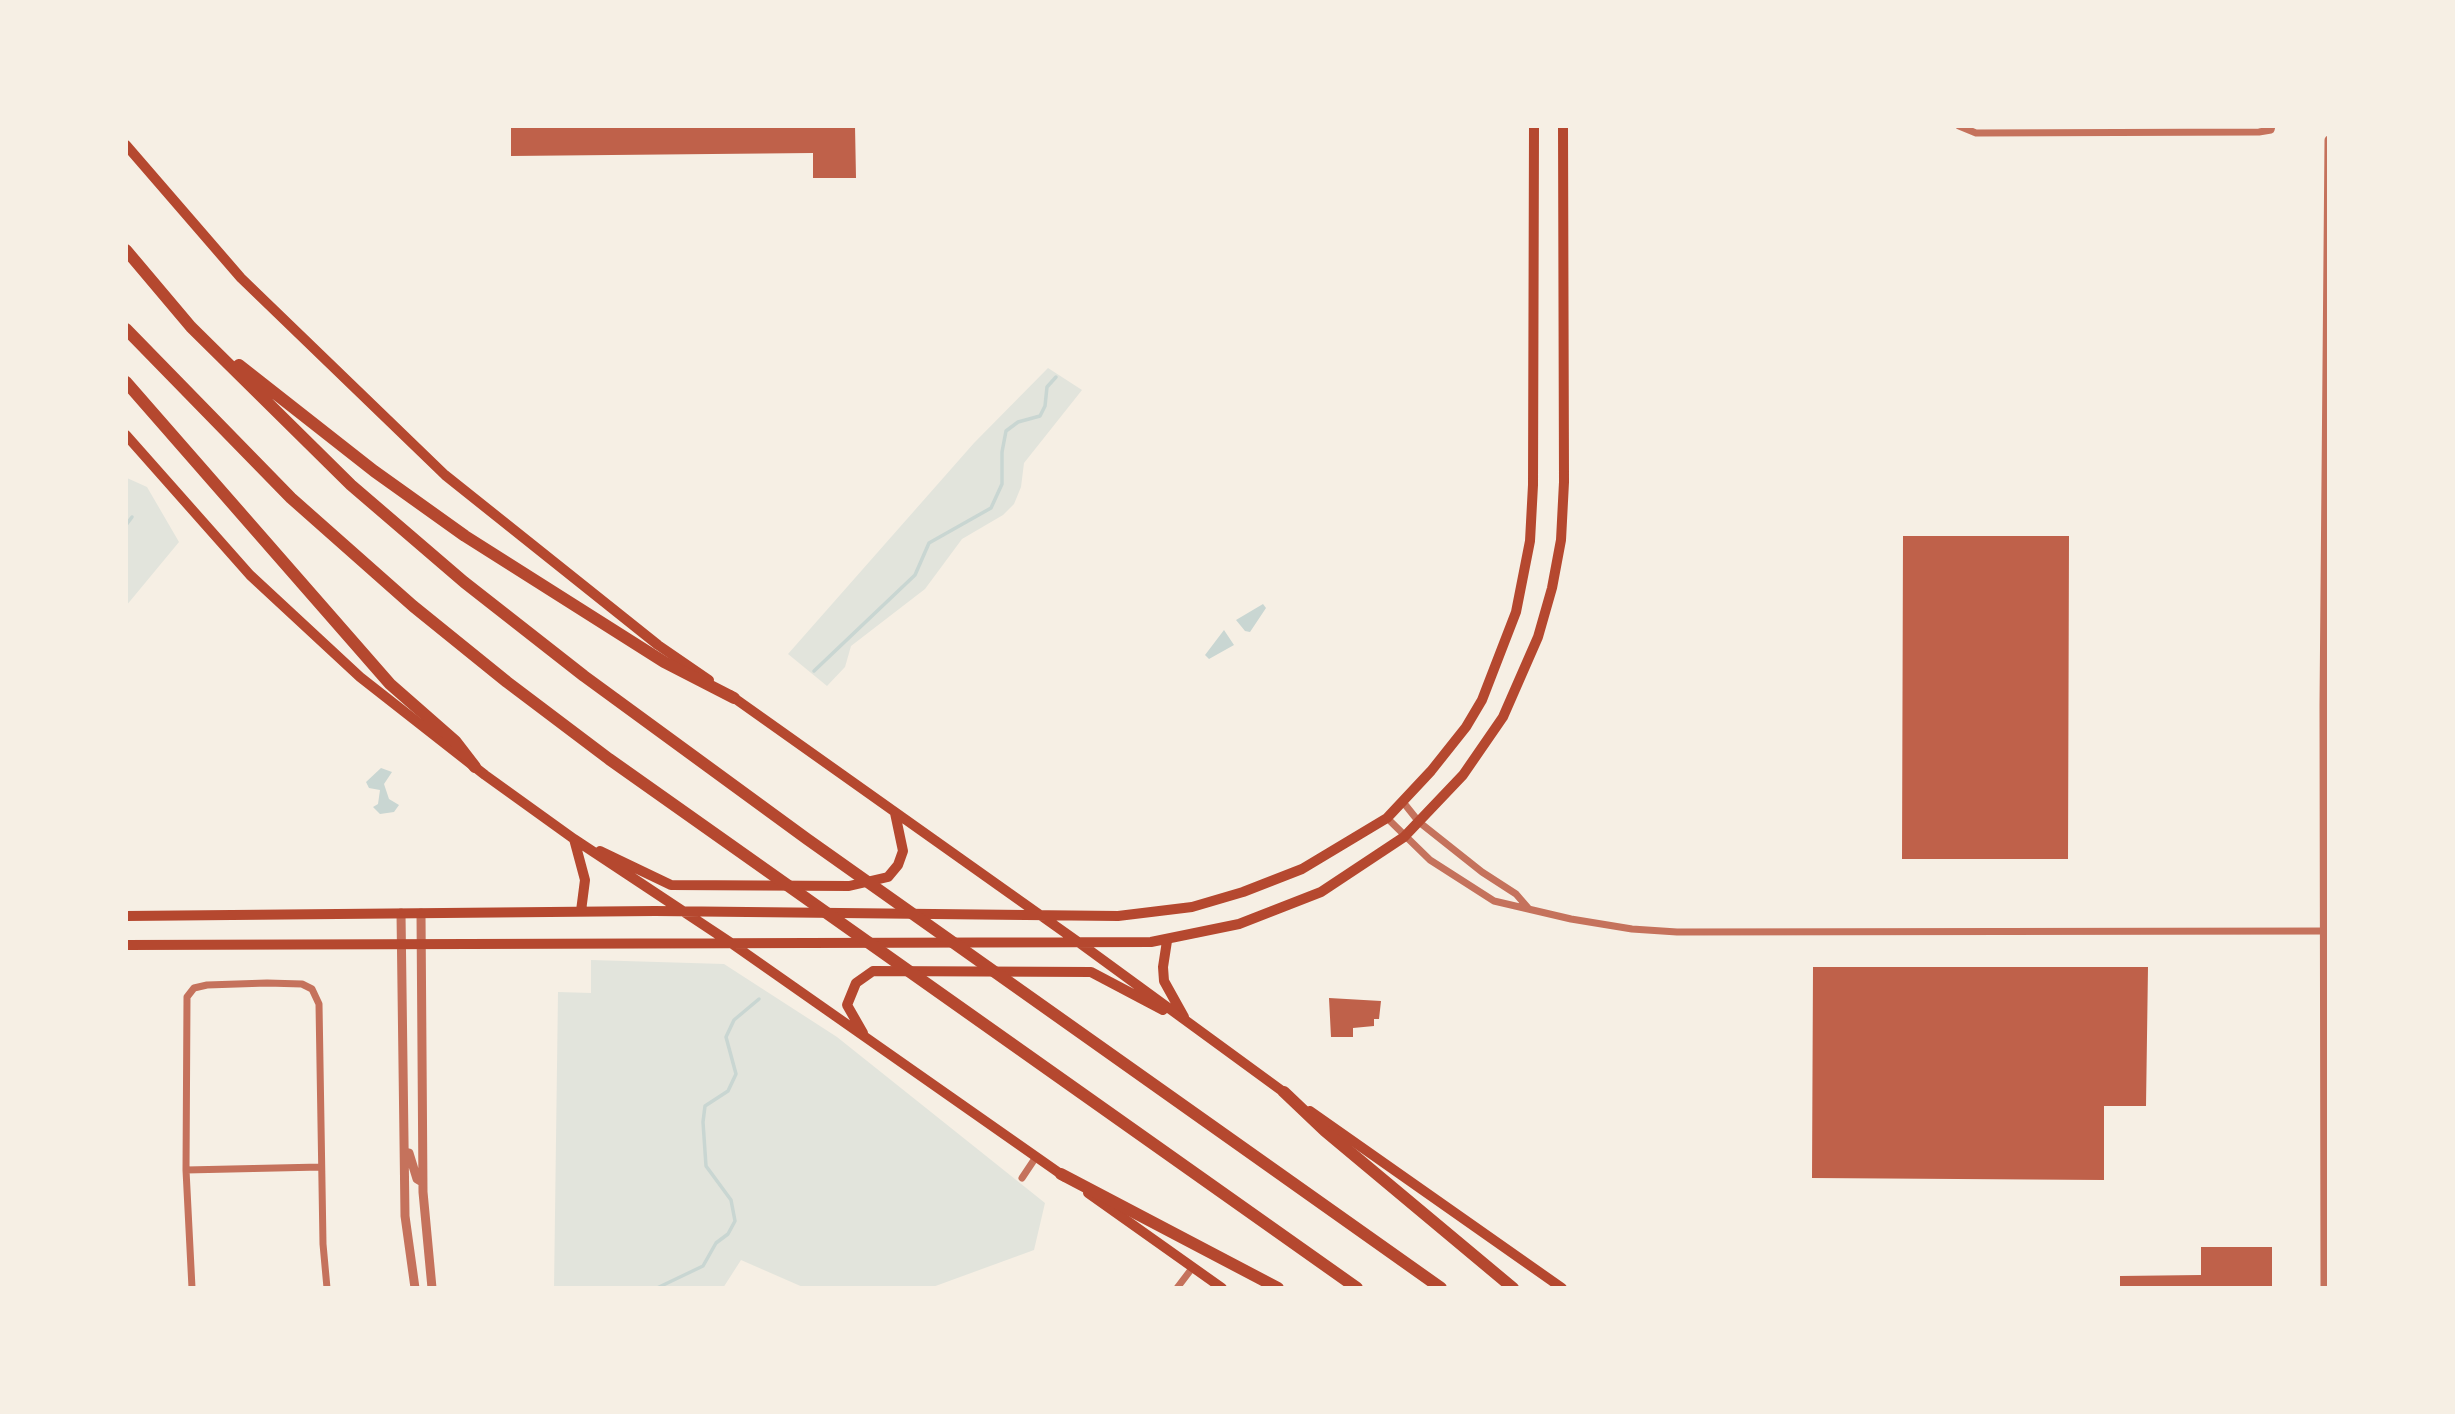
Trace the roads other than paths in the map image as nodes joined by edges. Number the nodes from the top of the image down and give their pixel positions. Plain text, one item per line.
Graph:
1 (1534, 126) edge
2 (1563, 126) edge
3 (1959, 126) edge
4 (2271, 128) edge
5 (2329, 140) edge
6 (126, 145) edge
7 (126, 250) edge
8 (191, 327) junction
9 (126, 329) edge
10 (126, 382) edge
11 (126, 435) edge
12 (734, 698) junction
13 (475, 767) junction
14 (1403, 802) junction
15 (895, 813) junction
16 (1387, 818) junction
17 (1419, 822) junction
18 (1404, 838) junction
19 (574, 839) junction
20 (1529, 910) junction
21 (581, 911) junction
22 (683, 911) junction
23 (401, 913) junction
24 (421, 913) junction
25 (1040, 915) junction
26 (126, 916) edge
27 (2328, 931) edge
28 (1167, 941) junction
29 (401, 942) junction
30 (420, 942) junction
31 (731, 943) junction
32 (1081, 944) junction
33 (126, 945) edge
34 (1188, 1023) junction
35 (869, 1041) junction
36 (1284, 1093) junction
37 (405, 1138) junction
38 (1036, 1157) junction
39 (321, 1167) junction
40 (186, 1170) junction
41 (1062, 1174) junction
42 (1022, 1178) dead end
43 (422, 1182) junction
44 (1193, 1267) junction
45 (192, 1288) edge
46 (327, 1288) edge
47 (415, 1288) edge
48 (432, 1288) edge
49 (1177, 1288) edge
50 (1222, 1288) edge
51 (1278, 1288) edge
52 (1357, 1288) edge
53 (1441, 1288) edge
54 (1513, 1288) edge
55 (1562, 1288) edge
56 (2325, 1288) edge

1 - 14 main road
2 - 17 main road
3 - 4 street
5 - 27 street
6 - 12 main road
7 - 8 highway
8 - 12 highway
8 - 53 highway
9 - 52 highway
10 - 13 highway
11 - 13 main road
12 - 15 main road
13 - 19 main road
14 - 16 main road
14 - 17 street
15 - 19 main road
15 - 25 main road
16 - 18 street
16 - 25 main road
17 - 18 main road
17 - 20 street
18 - 20 street
18 - 28 main road
19 - 21 main road
19 - 22 main road
20 - 27 street
21 - 22 main road
21 - 24 main road
22 - 25 main road
22 - 31 main road
23 - 24 main road
23 - 26 main road
23 - 29 street
24 - 30 street
25 - 32 main road
27 - 56 street
28 - 32 main road
28 - 34 main road
29 - 30 main road
29 - 33 main road
29 - 37 street
30 - 31 main road
30 - 43 street
31 - 32 main road
31 - 35 main road
32 - 34 main road
34 - 35 main road
34 - 36 main road
35 - 38 main road
36 - 54 highway
36 - 55 main road
37 - 43 street
37 - 47 street
38 - 41 main road
38 - 42 street
39 - 40 street
39 - 40 street
39 - 46 street
40 - 45 street
41 - 44 main road
41 - 51 highway
43 - 48 street
44 - 49 street
44 - 50 main road

